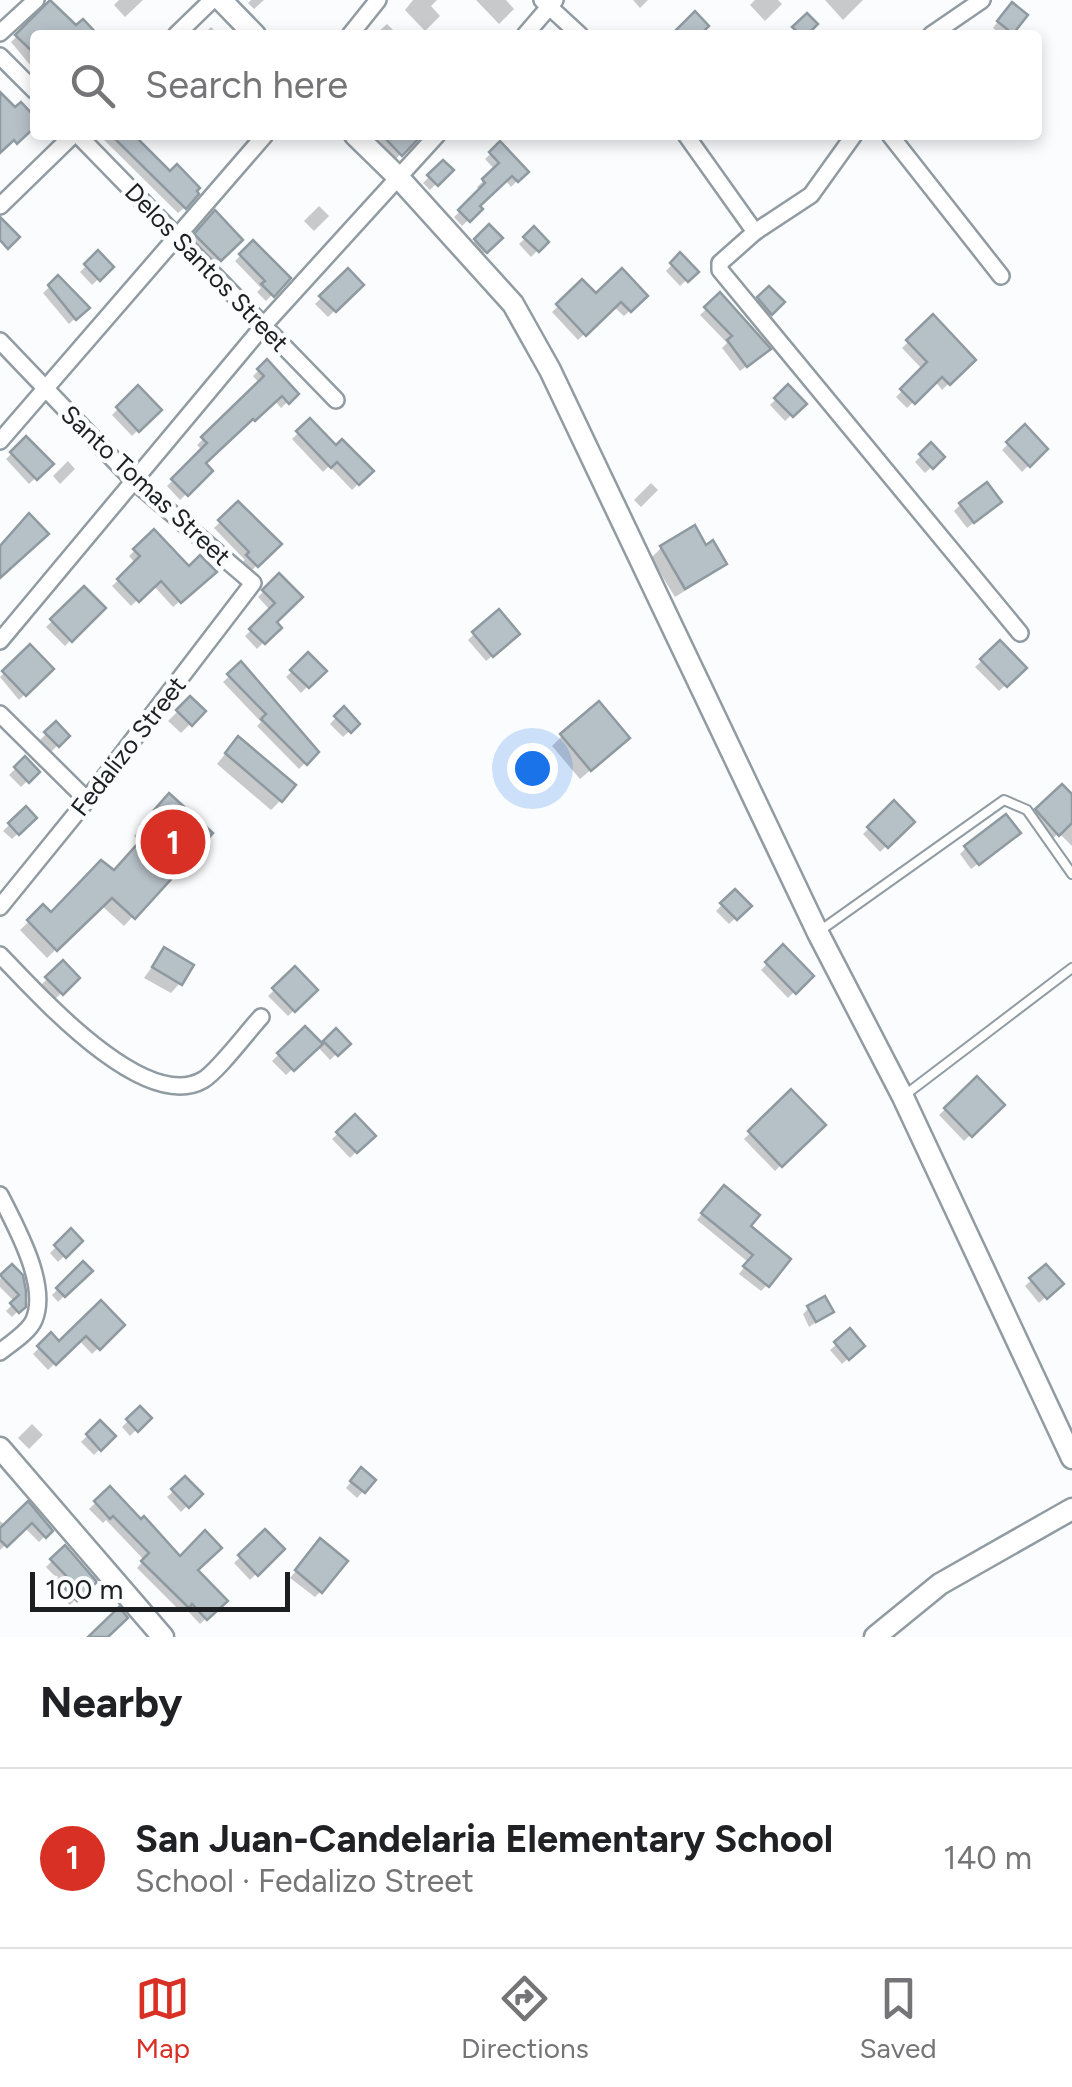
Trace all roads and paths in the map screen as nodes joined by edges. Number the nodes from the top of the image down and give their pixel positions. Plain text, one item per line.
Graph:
1 (36, 0) edge
2 (212, 0) edge
3 (221, 0) edge
4 (378, 0) edge
5 (982, 0) edge
6 (549, 2) edge
7 (181, 30) edge
8 (250, 30) edge
9 (354, 30) edge
10 (528, 30) edge
11 (575, 30) edge
12 (938, 30) edge
13 (0, 33) edge
14 (0, 56) edge
15 (30, 86) edge
16 (71, 140) edge
17 (81, 140) edge
18 (260, 140) edge
19 (361, 140) edge
20 (433, 140) edge
21 (690, 140) edge
22 (850, 140) edge
23 (894, 140) edge
24 (399, 178) junction
25 (0, 206) edge
26 (755, 232) junction
27 (175, 236) junction
28 (1000, 276) dead end
29 (264, 325) junction
30 (0, 341) edge
31 (45, 391) junction
32 (336, 400) dead end
33 (0, 442) edge
34 (134, 482) junction
35 (252, 584) joint
36 (1020, 633) dead end
37 (0, 641) edge
38 (0, 714) edge
39 (87, 800) junction
40 (1072, 874) edge
41 (0, 907) edge
42 (818, 933) junction
43 (0, 955) edge
44 (1072, 968) edge
45 (262, 1017) dead end
46 (903, 1097) junction
47 (0, 1195) edge
48 (0, 1352) edge
49 (0, 1448) edge
50 (1072, 1458) edge
51 (1072, 1509) edge
52 (163, 1637) edge
53 (876, 1637) edge

1 - 13 street
2 - 7 street
3 - 8 street
4 - 9 street
5 - 12 street
6 - 10 street
6 - 11 street
14 - 15 street
16 - 25 street
17 - 27 street, Delos Santos Street
18 - 27 street
19 - 24 street
20 - 24 street
21 - 26 street
22 - 26 street
23 - 28 street
24 - 29 street
24 - 42 street
26 - 36 street
27 - 29 street, Delos Santos Street
27 - 31 street
29 - 32 street, Delos Santos Street
29 - 34 street
30 - 31 street, Santo Tomas Street
31 - 33 street
31 - 34 street, Santo Tomas Street
34 - 35 street, Santo Tomas Street
34 - 37 street
35 - 39 street, Fedalizo Street
38 - 39 street
39 - 41 street, Fedalizo Street
40 - 42 lane
42 - 46 street
43 - 45 street
44 - 46 lane
46 - 50 street
47 - 48 street
49 - 52 street
51 - 53 street

